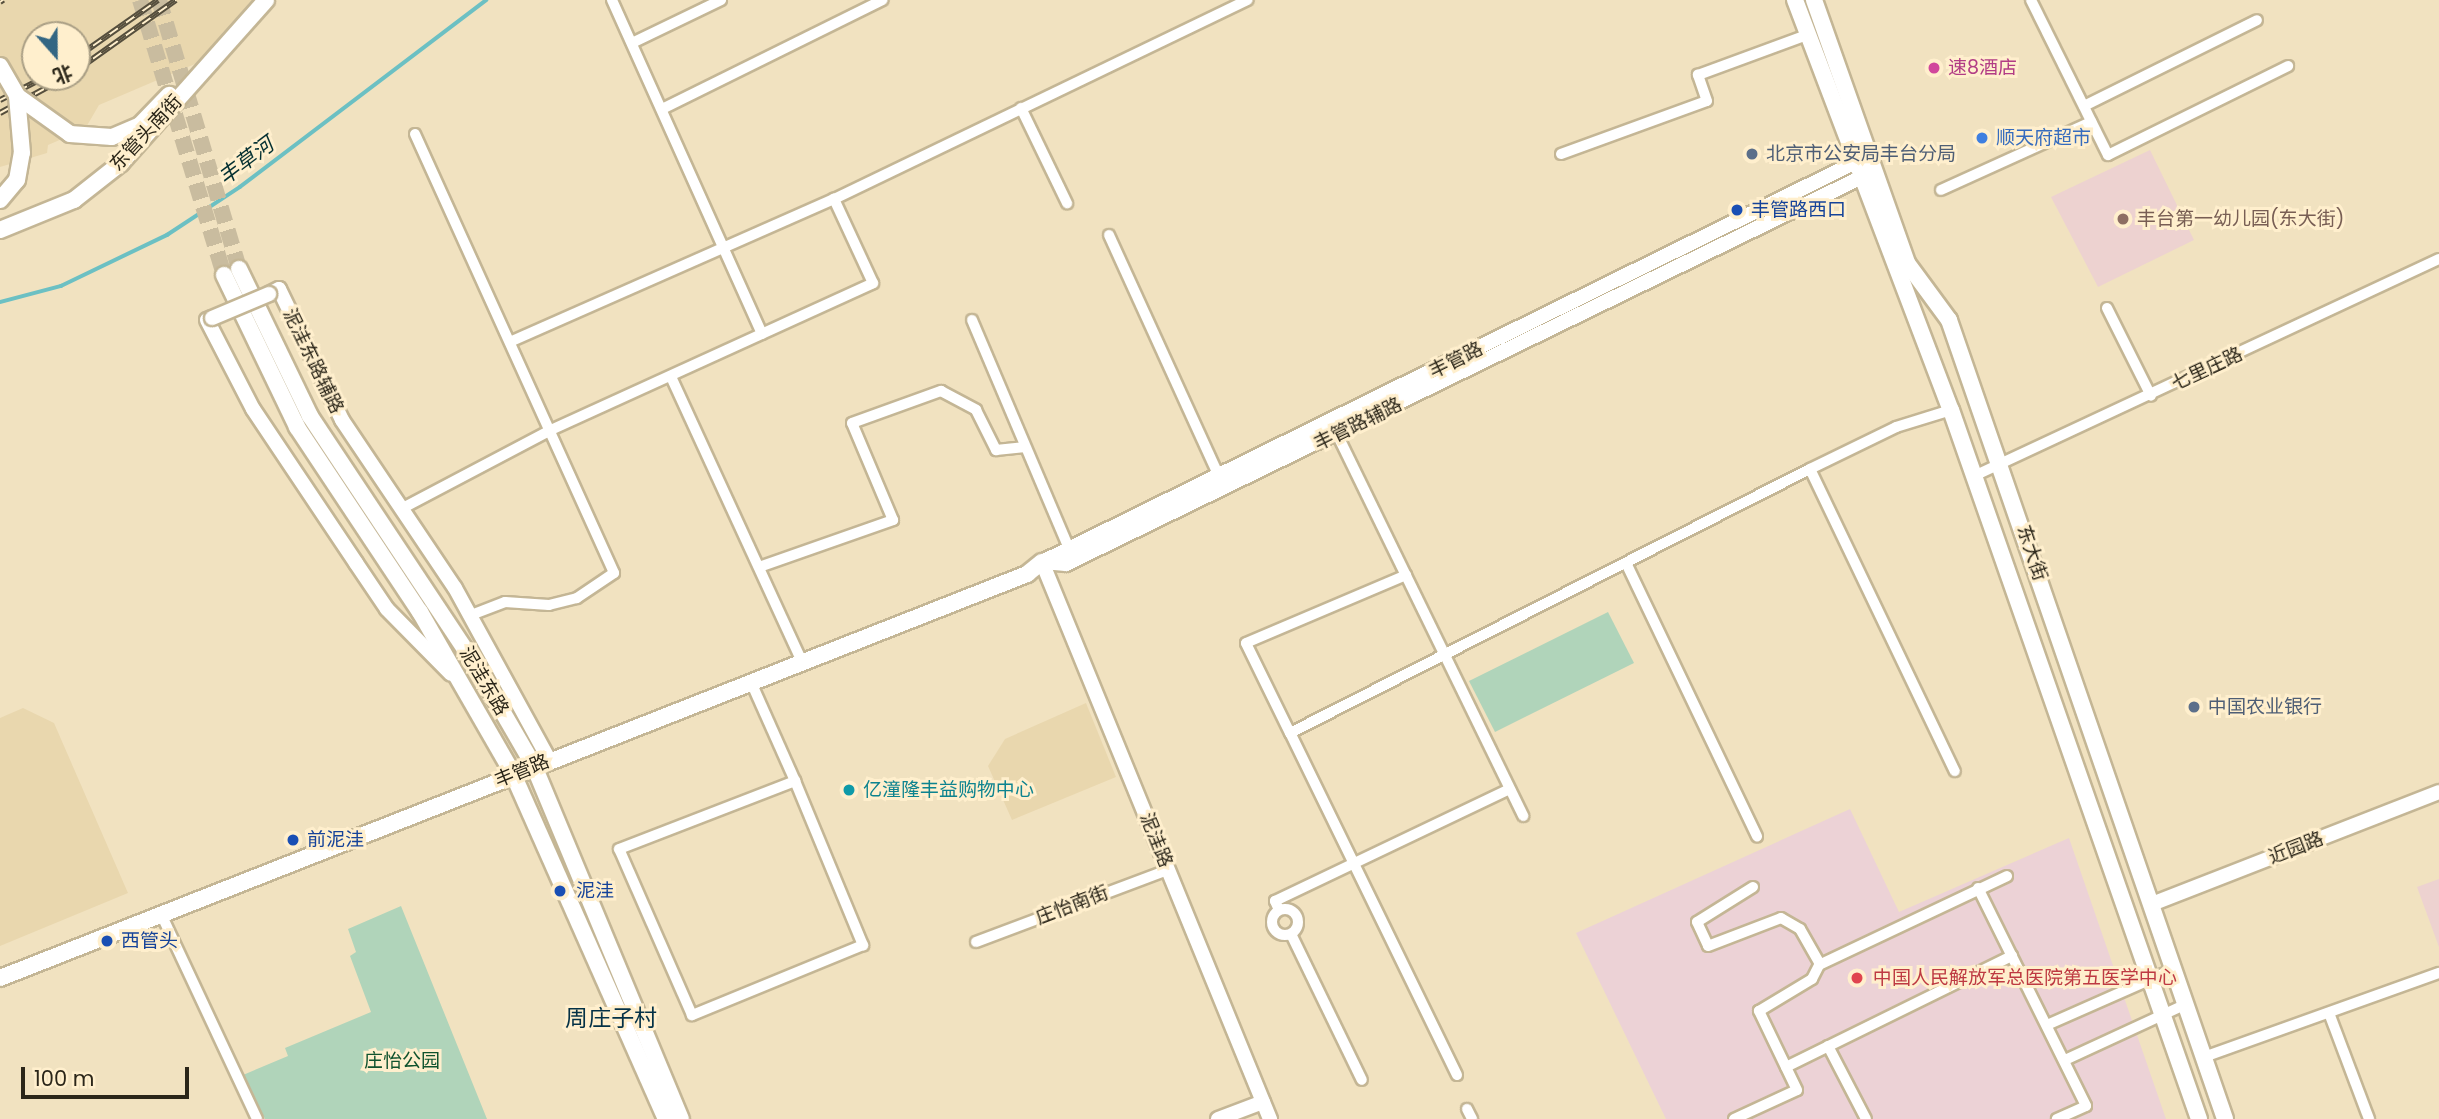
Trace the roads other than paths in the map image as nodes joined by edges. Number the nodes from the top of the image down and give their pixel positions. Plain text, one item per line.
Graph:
1 (266, 0) edge
2 (612, 0) edge
3 (722, 0) edge
4 (883, 0) edge
5 (1248, 0) edge
6 (1795, 0) edge
7 (1814, 0) edge
8 (2031, 0) edge
9 (2257, 20) dead end
10 (1807, 36) junction
11 (632, 43) junction
12 (212, 59) junction
13 (0, 66) edge
14 (2288, 66) dead end
15 (17, 96) junction
16 (2084, 106) junction
17 (1021, 108) junction
18 (662, 109) junction
19 (2091, 122) junction
20 (415, 134) dead end
21 (1561, 154) dead end
22 (1861, 166) junction
23 (1941, 190) dead end
24 (834, 199) junction
25 (0, 200) edge
26 (1067, 203) dead end
27 (0, 230) edge
28 (1109, 235) dead end
29 (726, 248) junction
30 (2439, 259) edge
31 (1601, 288) junction
32 (1641, 288) junction
33 (2107, 309) dead end
34 (1944, 314) junction
35 (972, 320) dead end
36 (1919, 333) junction
37 (762, 334) junction
38 (512, 341) junction
39 (672, 379) junction
40 (2151, 396) junction
41 (1951, 410) junction
42 (551, 430) junction
43 (1336, 434) junction
44 (1023, 447) junction
45 (2002, 466) junction
46 (1810, 469) junction
47 (1973, 476) junction
48 (1216, 477) junction
49 (1195, 504) junction
50 (401, 509) junction
51 (1069, 549) junction
52 (1042, 562) junction
53 (1627, 565) junction
54 (762, 566) junction
55 (1406, 575) junction
56 (476, 613) dead end
57 (1445, 655) junction
58 (800, 658) junction
59 (452, 674) junction
60 (751, 682) junction
61 (1290, 733) junction
62 (540, 760) junction
63 (512, 771) junction
64 (1955, 771) dead end
65 (795, 781) junction
66 (1510, 789) junction
67 (2439, 792) edge
68 (1523, 816) dead end
69 (1757, 836) dead end
70 (1355, 864) junction
71 (1168, 870) junction
72 (2007, 876) dead end
73 (1753, 887) dead end
74 (1978, 888) junction
75 (2152, 904) junction
76 (1279, 910) junction
77 (161, 914) junction
78 (1291, 934) junction
79 (976, 942) dead end
80 (2012, 956) junction
81 (1820, 964) junction
82 (0, 969) edge
83 (2174, 969) junction
84 (2439, 973) edge
85 (0, 978) edge
86 (2151, 979) junction
87 (2186, 1004) junction
88 (2329, 1013) junction
89 (2163, 1014) junction
90 (2048, 1025) junction
91 (1828, 1046) junction
92 (2204, 1057) junction
93 (2065, 1060) junction
94 (1786, 1067) junction
95 (1457, 1075) dead end
96 (1362, 1080) dead end
97 (1263, 1102) junction
98 (257, 1119) edge
99 (666, 1119) edge
100 (681, 1119) edge
101 (1218, 1119) edge
102 (1270, 1119) edge
103 (1734, 1119) edge
104 (1867, 1119) edge
105 (2057, 1119) edge
106 (2199, 1119) edge
107 (2225, 1119) edge
108 (2369, 1119) edge

1 - 12 main road, 东管头南街, bridge
2 - 11 street
3 - 11 street
4 - 18 street
5 - 17 street
6 - 10 main road, 东大街
7 - 22 main road, 东大街
8 - 16 street
9 - 16 street
10 - 21 street
10 - 22 main road, 东大街
11 - 18 street
12 - 15 main road, bridge
12 - 27 main road, 东管头南街, bridge
13 - 15 main road, bridge
14 - 19 street
15 - 25 main road, bridge
16 - 19 street
17 - 24 street
17 - 26 street
18 - 29 street
19 - 23 street
20 - 38 street
22 - 31 street, 丰管路
22 - 32 street, 丰管路辅路
22 - 34 main road, 东大街
22 - 36 main road, 东大街
24 - 29 street
24 - 37 street
28 - 48 street
29 - 37 street
29 - 38 street
30 - 40 street, 七里庄路
31 - 32 street
31 - 48 street, 丰管路
32 - 43 street, 丰管路辅路
33 - 40 street
34 - 36 main road
34 - 45 main road, 东大街
35 - 44 street
36 - 41 main road, 东大街
37 - 39 street
38 - 42 street
39 - 42 street
39 - 54 street
40 - 45 street, 七里庄路
41 - 46 street
41 - 47 main road, 东大街
42 - 50 street
42 - 56 street
43 - 49 street, 丰管路辅路
43 - 55 street
44 - 51 street
44 - 54 street
45 - 47 street, 七里庄路
45 - 75 main road, 东大街
46 - 53 street
46 - 64 street
47 - 86 main road, 东大街
48 - 49 street
48 - 51 street, 丰管路
49 - 52 street, 丰管路辅路
50 - 59 street, 泥洼东路辅路, bridge
50 - 62 street, 泥洼东路辅路
51 - 52 street, 丰管路
52 - 58 main road, 丰管路
52 - 71 street, 泥洼路
53 - 57 street
53 - 69 street
54 - 58 street
55 - 57 street
55 - 61 street
57 - 61 street
57 - 66 street
58 - 60 main road, 丰管路
58 - 62 main road, 丰管路
59 - 62 main road, 泥洼东路
59 - 63 main road, 泥洼东路
60 - 62 main road, 丰管路
60 - 65 street
61 - 70 street
62 - 63 main road, 丰管路
62 - 100 main road, 泥洼东路
63 - 77 main road, 丰管路
63 - 82 main road, 丰管路
63 - 99 main road, 泥洼东路
65 - 65 street
66 - 68 street
66 - 70 street
67 - 75 street, 近园路
70 - 76 street
70 - 95 street
71 - 79 street, 庄怡南街
71 - 97 street, 泥洼路
72 - 74 street
73 - 81 street
74 - 80 street
74 - 81 street
75 - 83 main road, 东大街
76 - 78 street
76 - 78 street
77 - 85 main road, 丰管路
77 - 98 street
78 - 96 street
80 - 90 street
80 - 91 street
81 - 94 street
83 - 86 street
83 - 87 main road, 东大街
84 - 88 street
86 - 89 main road, 东大街
86 - 90 street
87 - 89 street
87 - 92 main road, 东大街
88 - 92 street
88 - 108 street
89 - 93 street
89 - 106 main road, 东大街
90 - 93 street
91 - 94 street
91 - 104 street
92 - 107 main road, 东大街
93 - 105 street
94 - 103 street
97 - 101 street
97 - 102 street, 泥洼路

